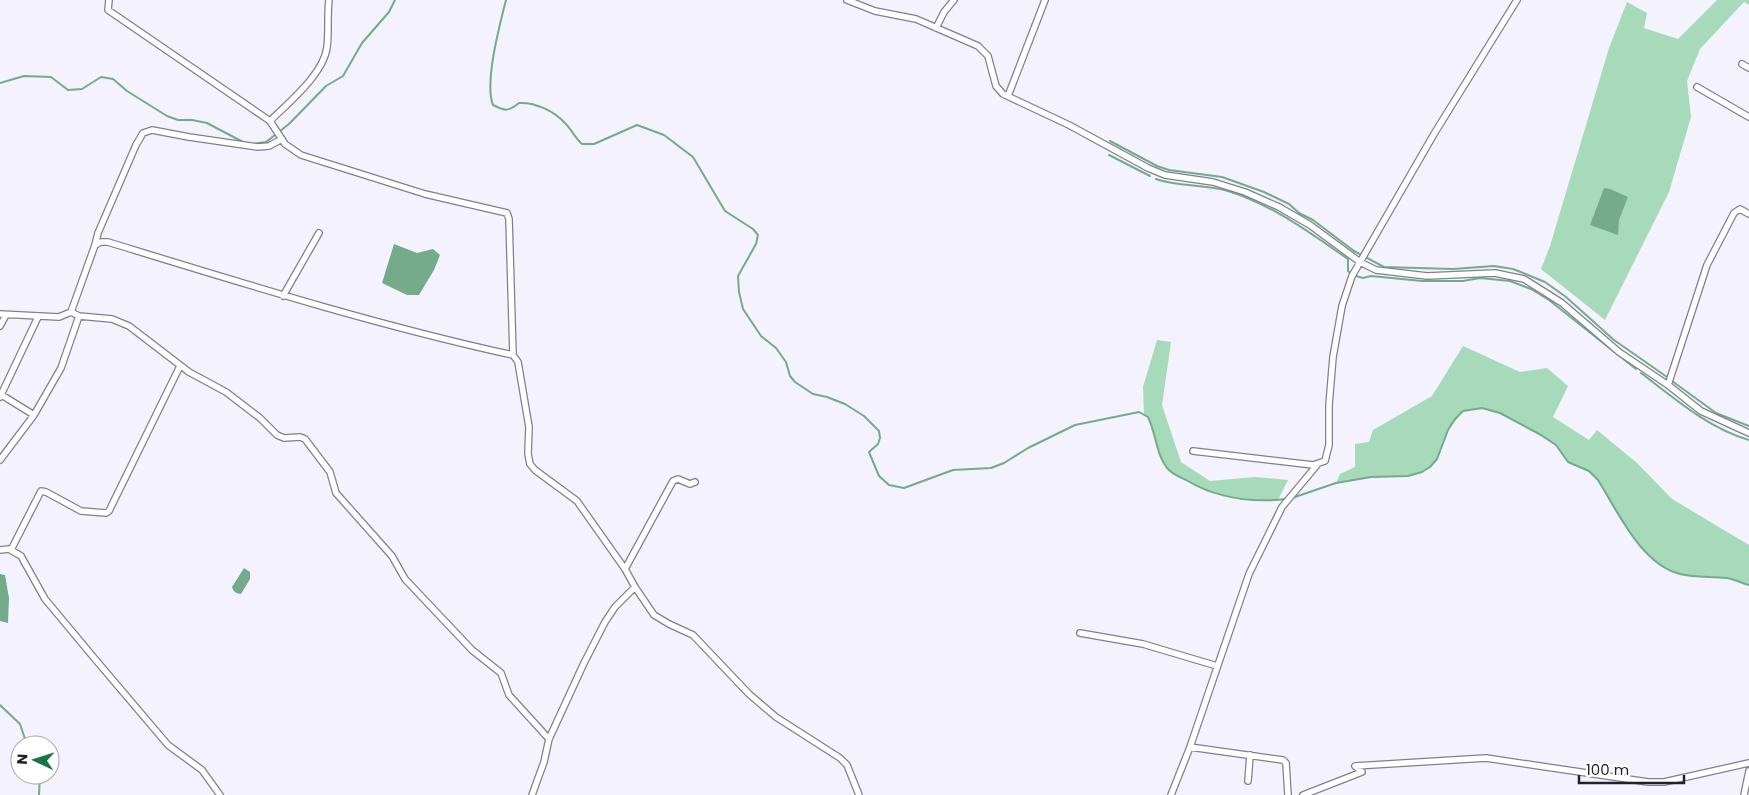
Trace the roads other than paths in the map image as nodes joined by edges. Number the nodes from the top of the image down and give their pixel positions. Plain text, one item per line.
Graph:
1 (109, 0) edge
2 (329, 0) edge
3 (847, 0) edge
4 (954, 0) edge
5 (1045, 0) edge
6 (1517, 0) edge
7 (936, 28) junction
8 (1742, 64) dead end
9 (1749, 68) edge
10 (1696, 87) dead end
11 (1008, 96) junction
12 (1749, 118) edge
13 (271, 123) junction
14 (281, 138) junction
15 (1749, 214) edge
16 (320, 233) dead end
17 (95, 245) junction
18 (1360, 262) junction
19 (283, 296) junction
20 (71, 312) junction
21 (3, 315) edge
22 (80, 316) junction
23 (38, 317) junction
24 (0, 326) edge
25 (513, 354) junction
26 (180, 366) junction
27 (1668, 385) junction
28 (0, 395) edge
29 (34, 415) junction
30 (1749, 434) edge
31 (1193, 451) dead end
32 (0, 460) edge
33 (1317, 465) junction
34 (695, 482) dead end
35 (0, 550) edge
36 (11, 550) junction
37 (625, 569) junction
38 (634, 587) junction
39 (1080, 633) dead end
40 (1217, 666) junction
41 (550, 739) junction
42 (1190, 747) junction
43 (1250, 755) junction
44 (1749, 763) edge
45 (1749, 771) edge
46 (1248, 781) dead end
47 (220, 795) edge
48 (532, 795) edge
49 (859, 795) edge
50 (1170, 795) edge
51 (1288, 795) edge
52 (1302, 795) edge
53 (1744, 795) edge

1 - 13 street
2 - 13 street
3 - 7 street
4 - 7 street
5 - 11 street
6 - 18 street
7 - 11 street
8 - 9 street
10 - 12 street
11 - 18 street
13 - 14 street
14 - 17 street
14 - 25 street
15 - 27 street
16 - 19 street
17 - 19 street
17 - 20 street
18 - 27 street
18 - 33 street
19 - 25 street
20 - 22 street
20 - 23 street
21 - 23 street
21 - 24 street
22 - 26 street
22 - 29 street
23 - 28 street
25 - 37 street
26 - 36 street
26 - 41 street
27 - 30 street
28 - 29 street
29 - 32 street
31 - 33 street
33 - 40 street
34 - 37 street
35 - 36 street
36 - 47 street
37 - 38 street
38 - 41 street
38 - 49 street
39 - 40 street
40 - 42 street
41 - 48 street
42 - 43 street
42 - 50 street
43 - 46 street
43 - 51 street
44 - 52 street
45 - 53 street

